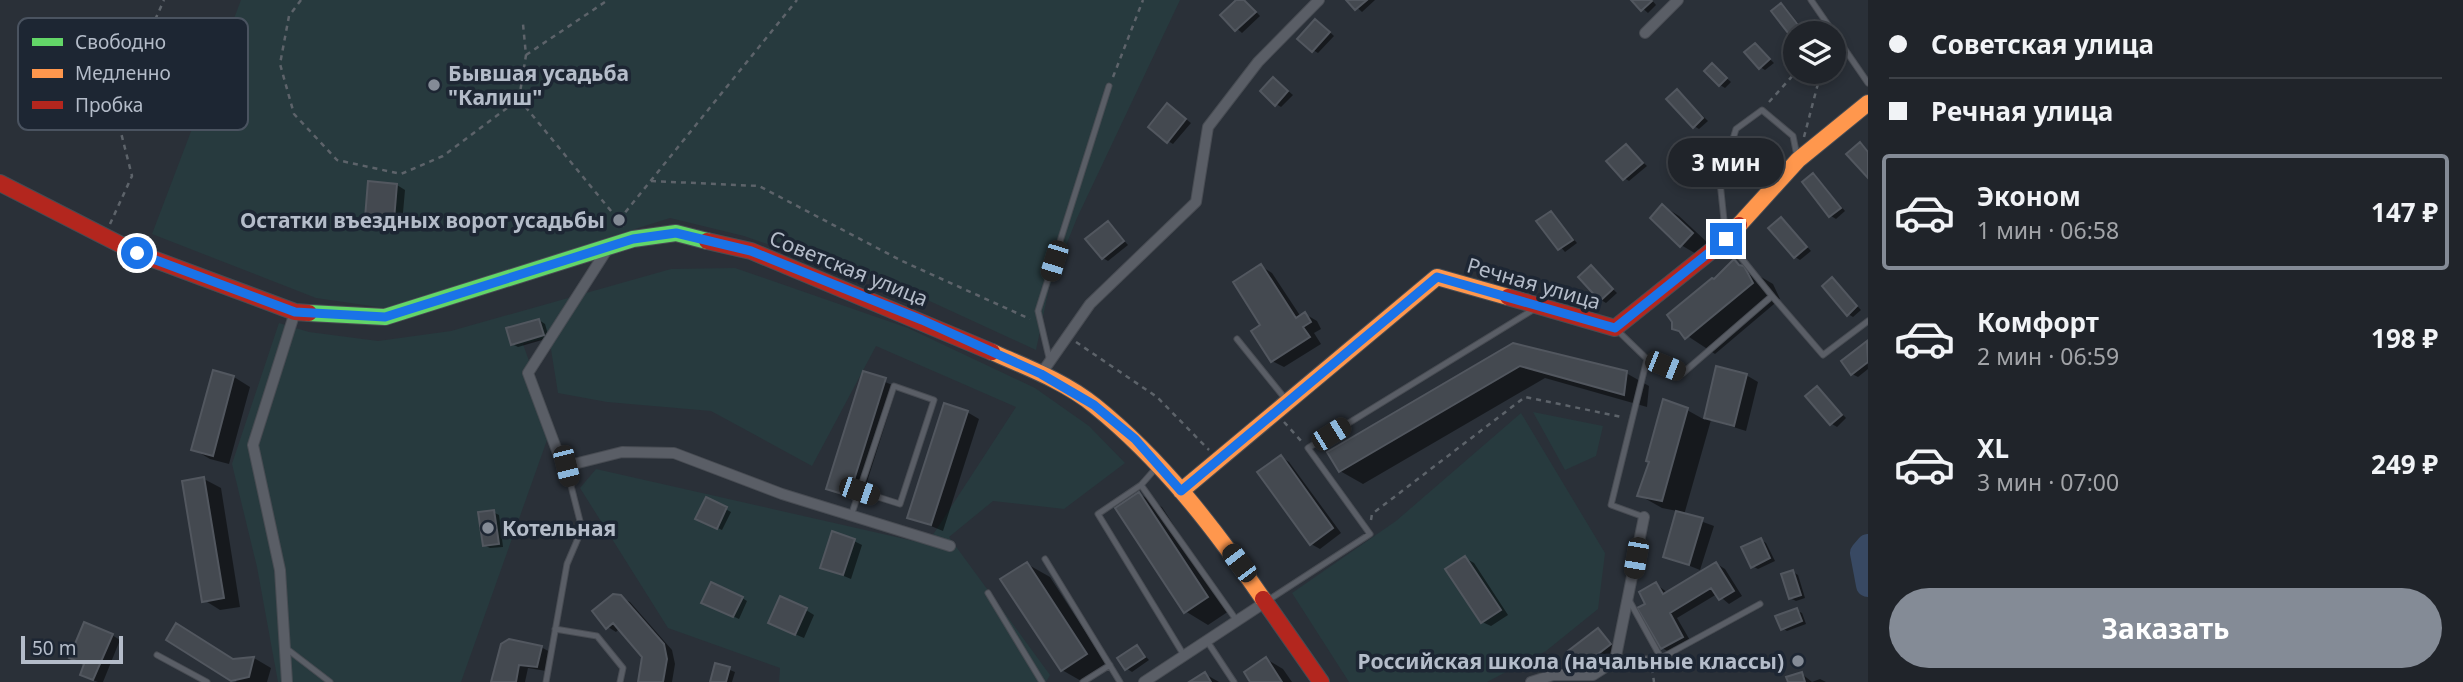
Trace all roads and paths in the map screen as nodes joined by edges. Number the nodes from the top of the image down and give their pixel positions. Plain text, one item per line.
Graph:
1 (164, 0) edge
2 (301, 0) edge
3 (608, 0) edge
4 (797, 0) edge
5 (1143, 0) edge
6 (1319, 0) edge
7 (1678, 0) edge
8 (1811, 0) edge
9 (156, 18) edge
10 (523, 24) dead end
11 (1645, 33) dead end
12 (526, 55) junction
13 (1868, 83) edge
14 (1785, 84) edge
15 (1818, 84) edge
16 (1109, 86) joint
17 (519, 99) junction
18 (1868, 103) edge
19 (1762, 110) junction
20 (120, 130) edge
21 (1797, 160) junction
22 (651, 181) junction
23 (0, 183) edge
24 (619, 220) junction
25 (105, 236) junction
26 (633, 239) junction
27 (1726, 239) junction
28 (610, 246) junction
29 (1772, 296) junction
30 (1538, 307) junction
31 (295, 312) junction
32 (1868, 321) edge
33 (1041, 324) dead end
34 (1615, 328) junction
35 (1066, 335) junction
36 (1237, 340) dead end
37 (1647, 359) junction
38 (1045, 368) junction
39 (1281, 406) junction
40 (1633, 419) junction
41 (1308, 448) junction
42 (1217, 459) junction
43 (1159, 464) junction
44 (566, 466) junction
45 (1142, 485) junction
46 (859, 491) junction
47 (1181, 491) junction
48 (851, 516) junction
49 (1644, 517) joint
50 (1370, 534) junction
51 (950, 546) dead end
52 (1045, 559) dead end
53 (988, 593) dead end
54 (1629, 600) junction
55 (1267, 601) junction
56 (1760, 604) dead end
57 (1237, 621) junction
58 (555, 629) junction
59 (1207, 641) junction
60 (287, 649) junction
61 (157, 655) dead end
62 (1185, 657) junction
63 (1661, 658) junction
64 (1651, 659) junction
65 (1615, 661) junction
66 (1110, 665) junction
67 (207, 682) edge
68 (287, 682) edge
69 (330, 682) edge
70 (546, 682) edge
71 (620, 682) edge
72 (1042, 682) edge
73 (1083, 682) edge
74 (1120, 682) edge
75 (1144, 682) edge
76 (1234, 682) edge
77 (1321, 682) edge
78 (1531, 682) edge
79 (1654, 682) edge

1 - 9 path
2 - 17 path
3 - 12 path
4 - 22 path
5 - 16 path
6 - 35 street
7 - 11 street
8 - 13 lane
10 - 12 path
12 - 17 path
14 - 19 path
15 - 21 path
16 - 38 lane
17 - 24 path
18 - 21 main road, Речная улица
19 - 21 lane
19 - 27 lane
20 - 25 path
21 - 27 main road, Речная улица
22 - 24 path
22 - 33 path
23 - 25 main road, Советская улица
24 - 26 path
25 - 31 main road, Советская улица
26 - 28 main road, Советская улица
26 - 38 main road, Советская улица
27 - 29 lane
27 - 34 main road, Речная улица
28 - 31 main road, Советская улица
28 - 44 street
29 - 32 lane
29 - 37 lane
30 - 34 main road, Речная улица
30 - 39 main road, Речная улица
30 - 41 lane
31 - 60 street
34 - 37 lane
35 - 38 street
35 - 42 path
36 - 39 lane
37 - 40 lane
38 - 43 main road, Советская улица
39 - 41 path
39 - 42 main road, Речная улица
40 - 49 lane
40 - 50 path
41 - 50 lane
42 - 47 main road, Речная улица
43 - 45 lane
43 - 47 main road, Советская улица
44 - 48 street
44 - 58 lane
45 - 57 lane
45 - 62 lane
46 - 46 lane
46 - 48 lane
47 - 55 main road, Советская улица
48 - 51 street
49 - 54 street
50 - 55 lane
52 - 66 lane
53 - 72 lane
54 - 63 lane
54 - 65 street
55 - 57 street
55 - 77 main road, Советская улица
56 - 63 lane
57 - 59 street
58 - 70 lane
58 - 71 lane
59 - 62 street
59 - 76 lane
60 - 68 street
60 - 69 lane
61 - 67 lane
62 - 75 street
63 - 64 lane
64 - 65 lane
64 - 79 path
65 - 78 street
66 - 73 lane
66 - 74 lane

